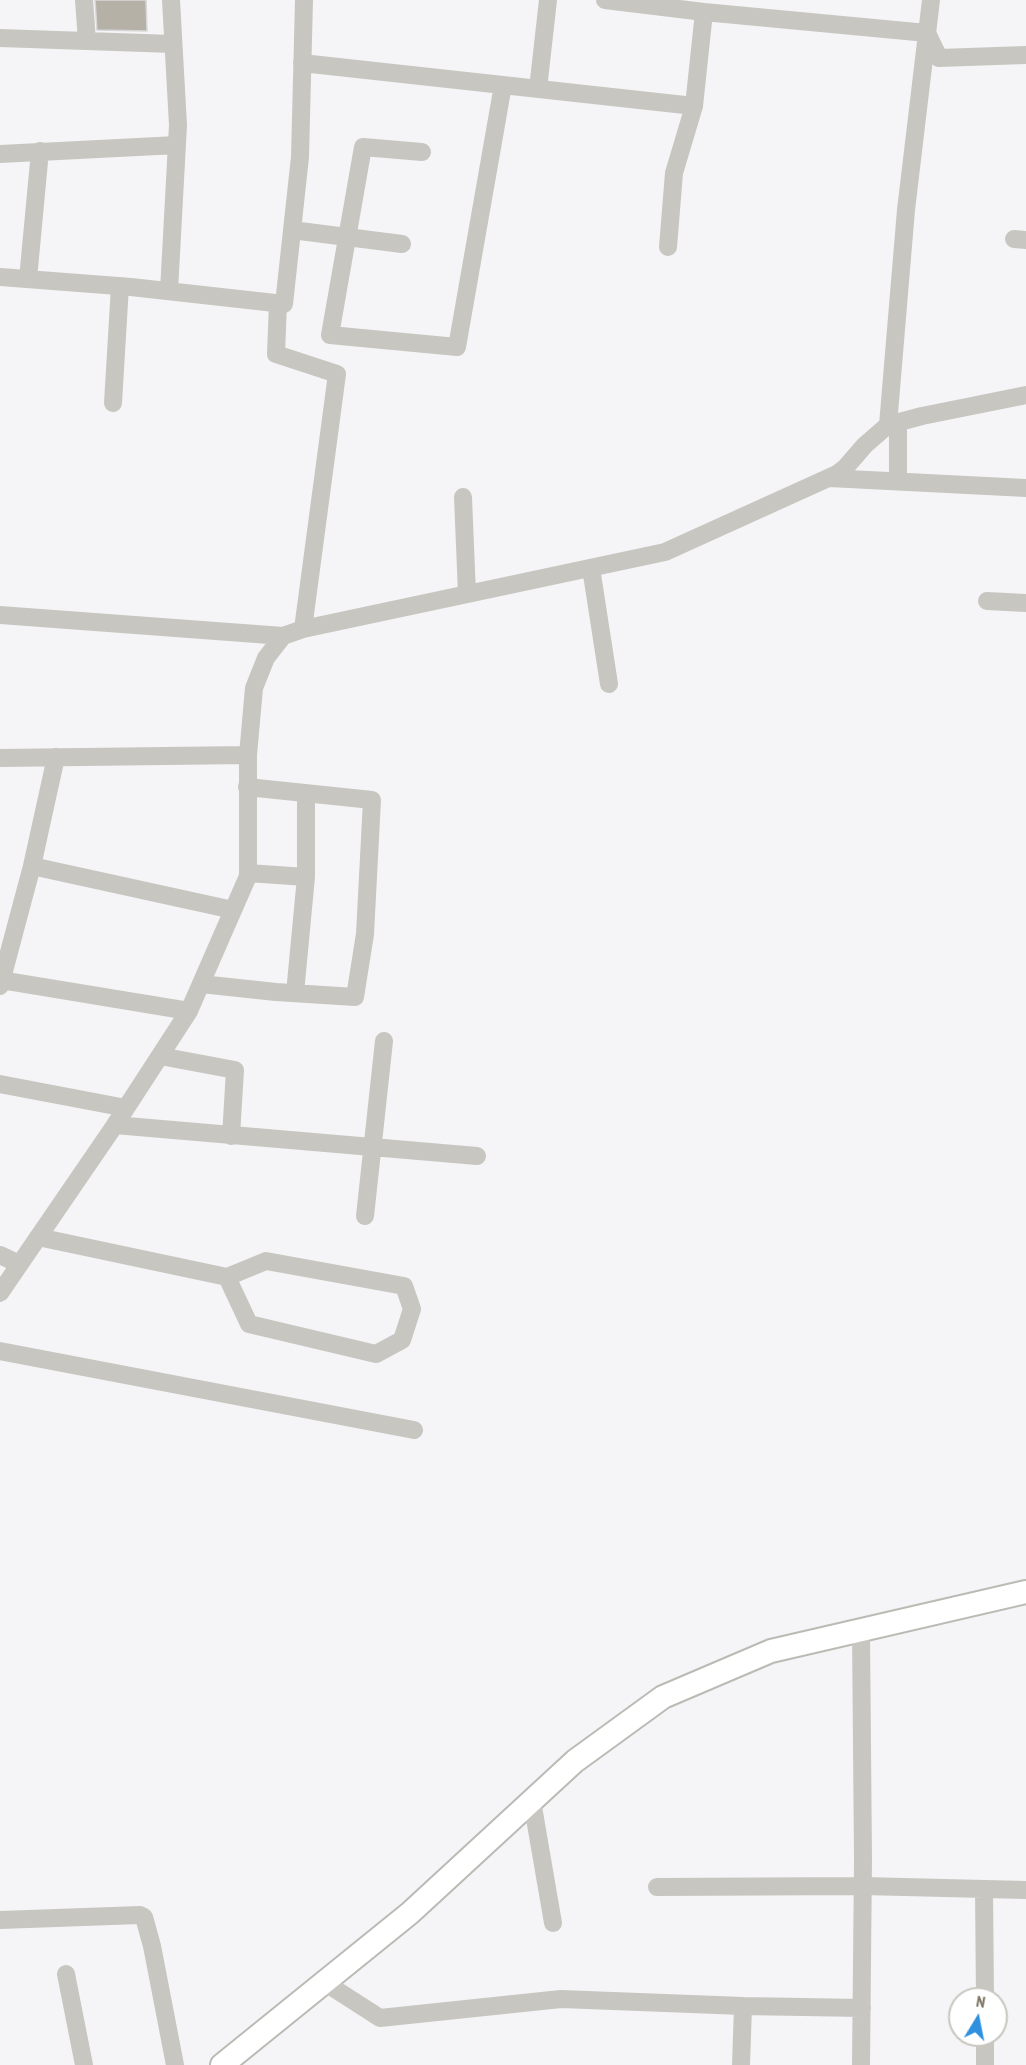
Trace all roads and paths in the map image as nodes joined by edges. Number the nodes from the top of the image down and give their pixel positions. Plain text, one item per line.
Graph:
1 (84, 0) edge
2 (171, 0) edge
3 (304, 0) edge
4 (548, 0) edge
5 (605, 0) edge
6 (931, 0) edge
7 (704, 12) junction
8 (927, 33) junction
9 (0, 38) edge
10 (87, 41) junction
11 (173, 44) junction
12 (1026, 55) edge
13 (302, 63) junction
14 (503, 85) junction
15 (538, 89) junction
16 (694, 106) junction
17 (177, 145) junction
18 (40, 152) junction
19 (422, 152) dead end
20 (0, 154) edge
21 (292, 230) junction
22 (347, 237) junction
23 (402, 244) dead end
24 (668, 247) dead end
25 (0, 277) edge
26 (28, 279) junction
27 (120, 286) junction
28 (169, 291) junction
29 (278, 303) junction
30 (1026, 395) edge
31 (113, 403) dead end
32 (893, 424) junction
33 (829, 478) junction
34 (898, 481) junction
35 (1026, 488) edge
36 (463, 497) dead end
37 (591, 568) junction
38 (467, 594) junction
39 (987, 601) dead end
40 (1026, 603) edge
41 (0, 615) edge
42 (303, 629) junction
43 (283, 636) junction
44 (609, 684) dead end
45 (248, 754) junction
46 (56, 757) junction
47 (0, 758) edge
48 (248, 787) junction
49 (306, 793) junction
50 (32, 866) junction
51 (248, 873) junction
52 (306, 877) junction
53 (233, 910) junction
54 (1, 982) edge
55 (201, 984) junction
56 (295, 993) junction
57 (189, 1011) junction
58 (384, 1041) dead end
59 (160, 1056) junction
60 (0, 1084) edge
61 (126, 1108) junction
62 (115, 1125) junction
63 (231, 1136) junction
64 (372, 1148) junction
65 (477, 1156) dead end
66 (364, 1216) dead end
67 (38, 1236) junction
68 (0, 1255) edge
69 (19, 1264) junction
70 (227, 1277) junction
71 (0, 1293) edge
72 (0, 1351) edge
73 (414, 1430) dead end
74 (1026, 1592) edge
75 (861, 1631) junction
76 (532, 1801) junction
77 (863, 1886) junction
78 (657, 1887) dead end
79 (984, 1890) junction
80 (1026, 1890) edge
81 (0, 1920) edge
82 (553, 1923) dead end
83 (66, 1974) dead end
84 (324, 1982) junction
85 (985, 1987) edge
86 (743, 2006) junction
87 (862, 2008) junction
88 (985, 2047) edge
89 (84, 2065) edge
90 (175, 2065) edge
91 (222, 2065) edge
92 (741, 2065) edge
93 (861, 2065) edge
94 (985, 2065) edge

1 - 10 street
2 - 11 street
3 - 13 street
4 - 15 street
5 - 7 street
6 - 8 street
7 - 8 street
7 - 16 street
8 - 12 street
8 - 32 street
9 - 10 street
10 - 11 street
11 - 17 street
13 - 14 street
13 - 21 street
14 - 15 street
14 - 22 street
15 - 16 street
16 - 24 street
17 - 18 street
17 - 28 street
18 - 20 street
18 - 26 street
19 - 22 street
21 - 22 street
21 - 29 street
22 - 23 street
25 - 26 street
26 - 27 street
27 - 28 street
27 - 31 street
28 - 29 street
29 - 42 street
30 - 32 street
32 - 33 street
32 - 34 street
33 - 34 street
33 - 37 street
34 - 35 street
36 - 38 street
37 - 38 street
37 - 44 street
38 - 42 street
39 - 40 street
41 - 43 street
42 - 43 street
43 - 45 street
45 - 46 street
45 - 48 street
46 - 47 street
46 - 50 street
48 - 49 street
48 - 51 street
49 - 52 street
49 - 56 street
50 - 53 street
50 - 54 street
51 - 52 street
51 - 53 street
52 - 56 street
53 - 55 street
54 - 57 street
55 - 56 street
55 - 57 street
57 - 59 street
58 - 64 street
59 - 61 street
59 - 63 street
60 - 61 street
61 - 62 street
62 - 63 street
62 - 67 street
63 - 64 street
64 - 65 street
64 - 66 street
67 - 69 street
67 - 70 street
68 - 69 street
69 - 71 street
70 - 70 street
72 - 73 street
74 - 75 main road
75 - 76 main road
75 - 77 street
76 - 82 street
76 - 84 main road
77 - 78 street
77 - 79 street
77 - 87 street
79 - 80 street
79 - 85 street
81 - 90 street
83 - 89 street
84 - 86 street
84 - 91 main road
86 - 87 street
86 - 92 street
87 - 93 street
88 - 94 street

